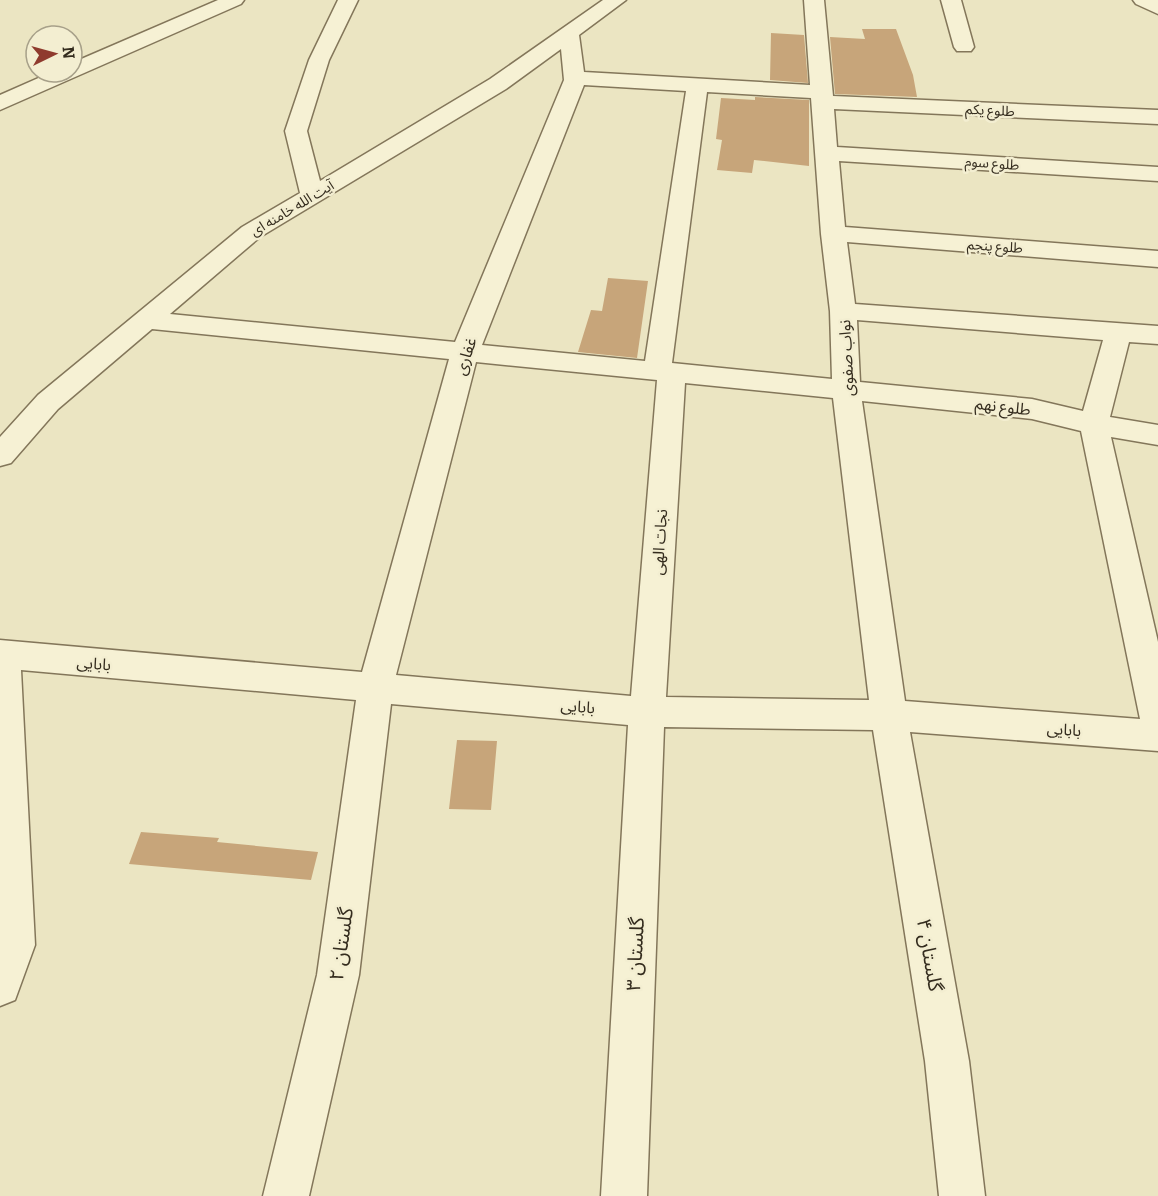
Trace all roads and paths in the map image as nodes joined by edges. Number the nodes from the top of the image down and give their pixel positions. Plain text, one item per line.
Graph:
1 (234, 0) edge
2 (348, 0) edge
3 (616, 0) edge
4 (814, 0) edge
5 (951, 0) edge
6 (1143, 0) edge
7 (1158, 8) edge
8 (568, 34) junction
9 (964, 47) dead end
10 (84, 66) edge
11 (574, 78) junction
12 (44, 84) edge
13 (697, 85) junction
14 (821, 97) junction
15 (0, 103) edge
16 (1158, 117) edge
17 (825, 153) junction
18 (1158, 174) edge
19 (312, 195) junction
20 (833, 234) junction
21 (1158, 259) edge
22 (843, 311) junction
23 (147, 320) junction
24 (1118, 333) junction
25 (1158, 335) edge
26 (465, 352) junction
27 (665, 371) junction
28 (846, 389) junction
29 (1094, 424) junction
30 (1158, 435) edge
31 (0, 456) edge
32 (1, 654) edge
33 (375, 688) junction
34 (647, 712) junction
35 (889, 715) junction
36 (1158, 721) edge
37 (1158, 736) edge
38 (0, 986) edge
39 (286, 1196) edge
40 (624, 1196) edge
41 (962, 1196) edge

1 - 10 street
2 - 19 street
3 - 8 street, آیت الله خامنه ای
4 - 14 street, نواب صفوی
5 - 9 street
6 - 7 street
8 - 11 street, غفاری
8 - 19 street, آیت الله خامنه ای
11 - 13 street, طلوع یکم
11 - 26 street, غفاری
12 - 15 street
13 - 14 street, طلوع یکم
13 - 27 street, نجات الهی
14 - 16 street, طلوع یکم
14 - 17 street, نواب صفوی
17 - 18 street, طلوع سوم
17 - 20 street, نواب صفوی
19 - 23 street, آیت الله خامنه ای
20 - 21 street, طلوع پنجم
20 - 22 street, نواب صفوی
22 - 24 street
22 - 28 street, نواب صفوی
23 - 26 street, طلوع نهم
23 - 31 street, آیت الله خامنه ای
24 - 25 street
24 - 29 street
26 - 27 street, طلوع نهم
26 - 33 street, غفاری
27 - 28 street, طلوع نهم
27 - 34 street, نجات الهی
28 - 29 street, طلوع نهم
28 - 35 street, نواب صفوی
29 - 30 street, طلوع نهم
29 - 36 street
32 - 33 street, بابایی
32 - 38 street
33 - 34 street, بابایی
33 - 39 street, گلستان ۲
34 - 35 street, بابایی
34 - 40 street, گلستان ۳
35 - 37 street, بابایی
35 - 41 street, گلستان ۴

